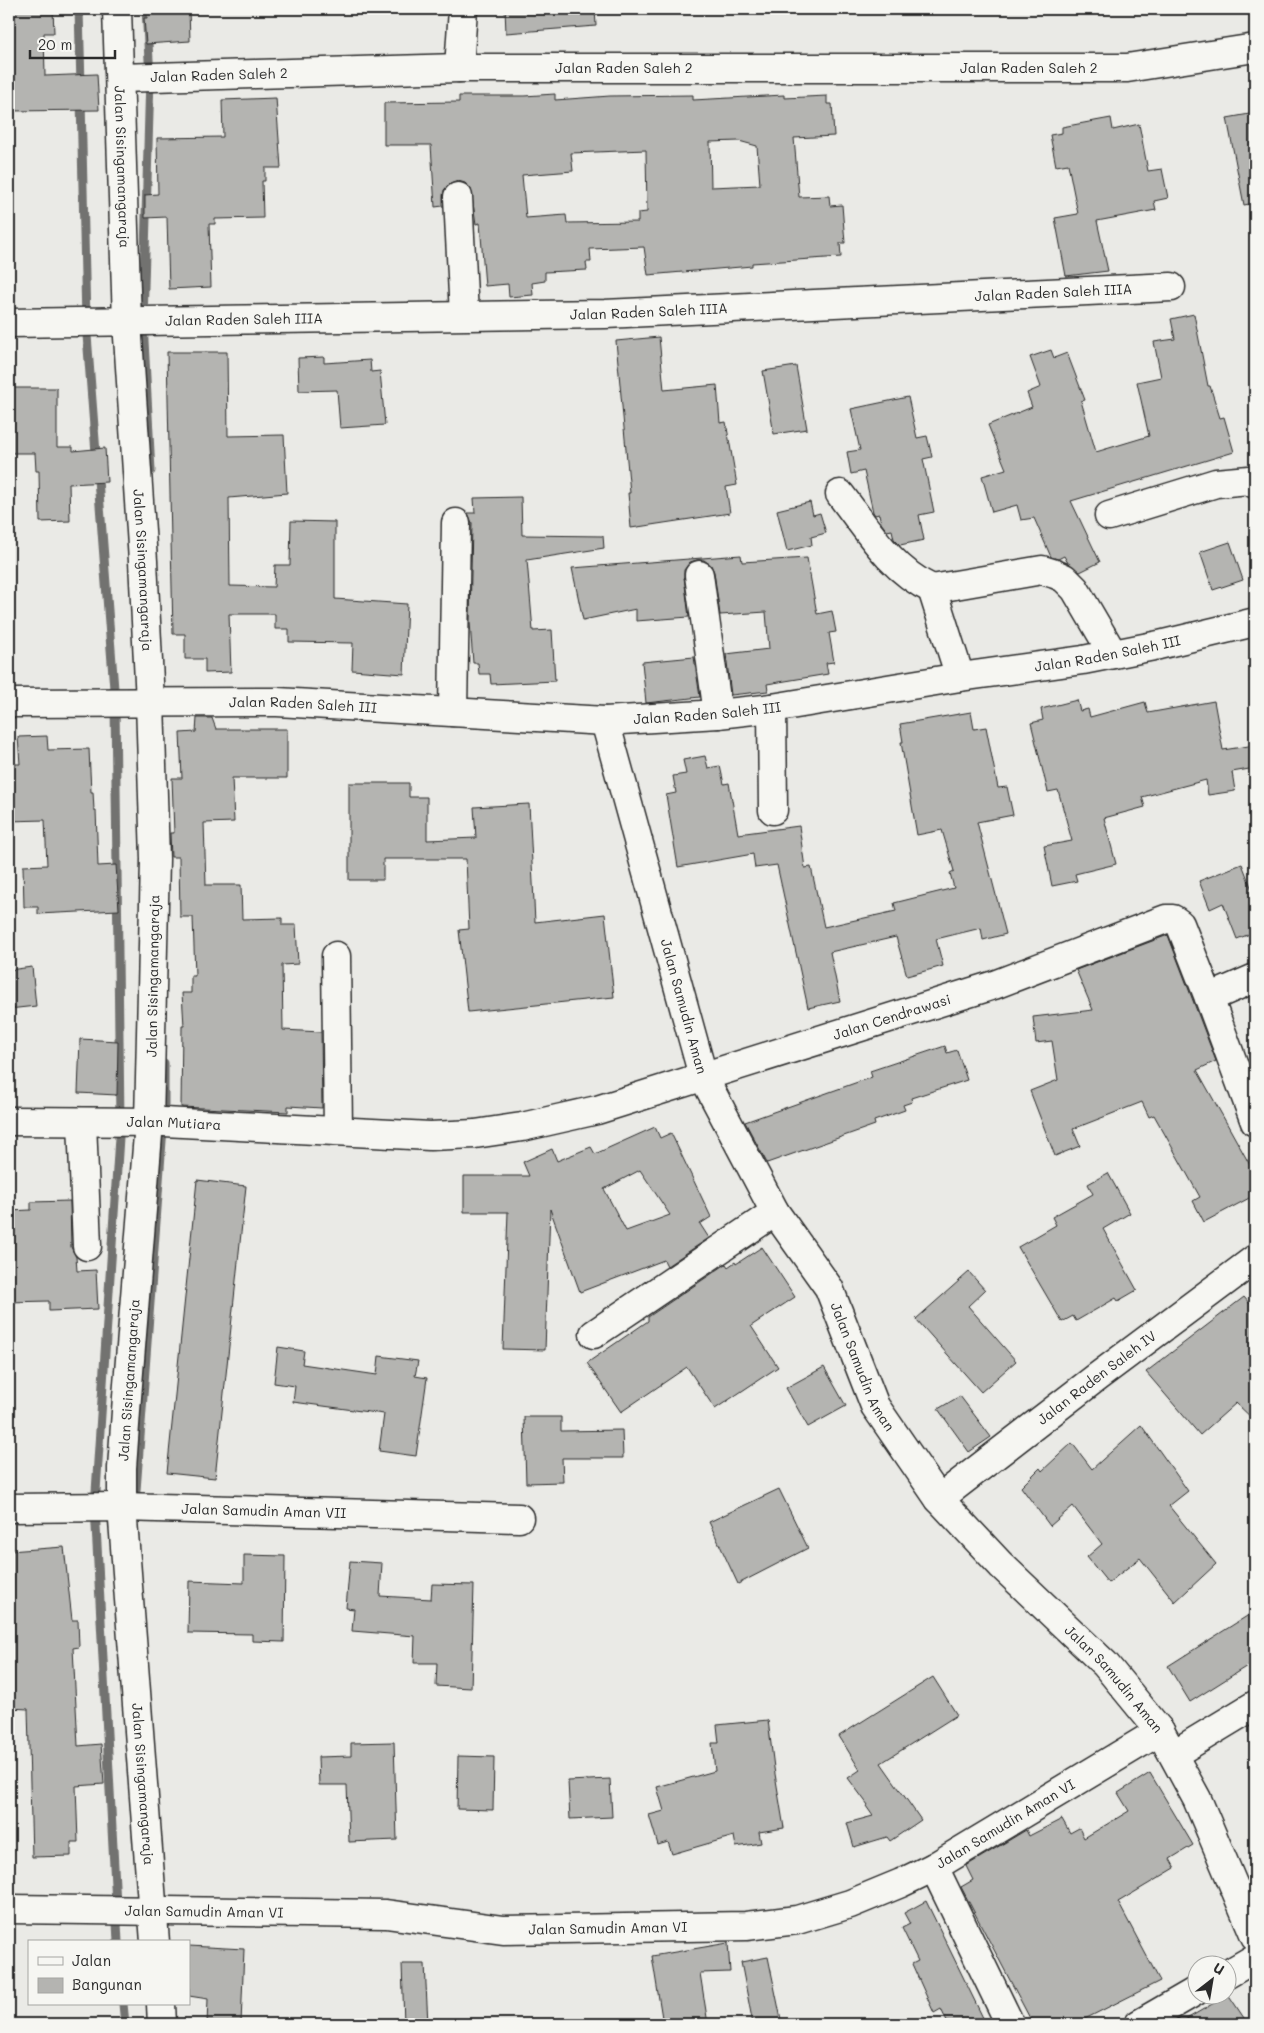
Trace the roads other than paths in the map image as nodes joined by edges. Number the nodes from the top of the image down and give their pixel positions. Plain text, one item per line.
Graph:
1 (117, 9) edge
2 (463, 9) edge
3 (1255, 48) edge
4 (459, 68) junction
5 (120, 78) junction
6 (458, 197) dead end
7 (1171, 287) dead end
8 (464, 315) junction
9 (127, 322) junction
10 (9, 323) edge
11 (1255, 484) edge
12 (840, 494) dead end
13 (1109, 516) dead end
14 (456, 523) dead end
15 (699, 575) dead end
16 (932, 589) junction
17 (1255, 622) edge
18 (1112, 654) junction
19 (960, 677) junction
20 (150, 702) junction
21 (9, 703) edge
22 (772, 708) junction
23 (453, 712) junction
24 (718, 714) junction
25 (606, 722) junction
26 (773, 810) dead end
27 (336, 956) dead end
28 (1255, 978) edge
29 (1209, 998) junction
30 (703, 1076) junction
31 (9, 1121) edge
32 (82, 1122) junction
33 (150, 1122) junction
34 (1255, 1122) edge
35 (522, 1127) joint
36 (338, 1131) junction
37 (775, 1212) junction
38 (87, 1246) dead end
39 (1255, 1259) edge
40 (594, 1334) dead end
41 (939, 1499) junction
42 (122, 1507) junction
43 (9, 1508) edge
44 (519, 1518) dead end
45 (1255, 1705) edge
46 (1160, 1731) junction
47 (1174, 1754) junction
48 (934, 1867) junction
49 (9, 1910) edge
50 (152, 1912) junction
51 (1255, 1936) edge
52 (155, 1940) edge
53 (1255, 1958) edge
54 (1236, 1968) edge
55 (1186, 1998) edge
56 (161, 2006) edge
57 (162, 2024) edge
58 (1010, 2024) edge
59 (1139, 2024) edge

1 - 5 street, Jalan Sisingamangaraja
2 - 4 street
3 - 4 street, Jalan Raden Saleh 2
4 - 5 street, Jalan Raden Saleh 2
5 - 9 street, Jalan Sisingamangaraja
6 - 8 street
7 - 8 street, Jalan Raden Saleh IIIA
8 - 9 street, Jalan Raden Saleh IIIA
9 - 10 street, Jalan Raden Saleh IIIA
9 - 20 street, Jalan Sisingamangaraja
11 - 13 street
12 - 16 street
14 - 23 street
15 - 24 street
16 - 18 street
16 - 19 street
17 - 18 street, Jalan Raden Saleh III
18 - 19 street, Jalan Raden Saleh III
19 - 22 street, Jalan Raden Saleh III
20 - 21 street, Jalan Raden Saleh III
20 - 23 street, Jalan Raden Saleh III
20 - 33 street, Jalan Sisingamangaraja
22 - 24 street, Jalan Raden Saleh III
22 - 26 street
23 - 25 street, Jalan Raden Saleh III
24 - 25 street, Jalan Raden Saleh III
25 - 30 street, Jalan Samudin Aman
27 - 36 street
28 - 29 street
29 - 30 street, Jalan Cendrawasi
29 - 34 street, Jalan Cendrawasi
30 - 35 street, Jalan Cendrawasi
30 - 37 street, Jalan Samudin Aman
31 - 32 street, Jalan Mutiara
32 - 33 street, Jalan Mutiara
32 - 38 street
33 - 36 street, Jalan Mutiara
33 - 42 street, Jalan Sisingamangaraja
35 - 36 street, Jalan Mutiara
37 - 40 street
37 - 41 street, Jalan Samudin Aman
39 - 41 street, Jalan Raden Saleh IV
41 - 46 street, Jalan Samudin Aman
42 - 43 street, Jalan Samudin Aman VII
42 - 44 street, Jalan Samudin Aman VII
42 - 50 street, Jalan Sisingamangaraja
45 - 47 street
46 - 47 street, Jalan Samudin Aman
46 - 48 street, Jalan Samudin Aman VI
47 - 51 street, Jalan Samudin Aman
48 - 50 street, Jalan Samudin Aman VI
48 - 58 street
49 - 50 street, Jalan Samudin Aman VI
50 - 52 street, Jalan Sisingamangaraja
53 - 54 street
55 - 59 street
56 - 57 street

